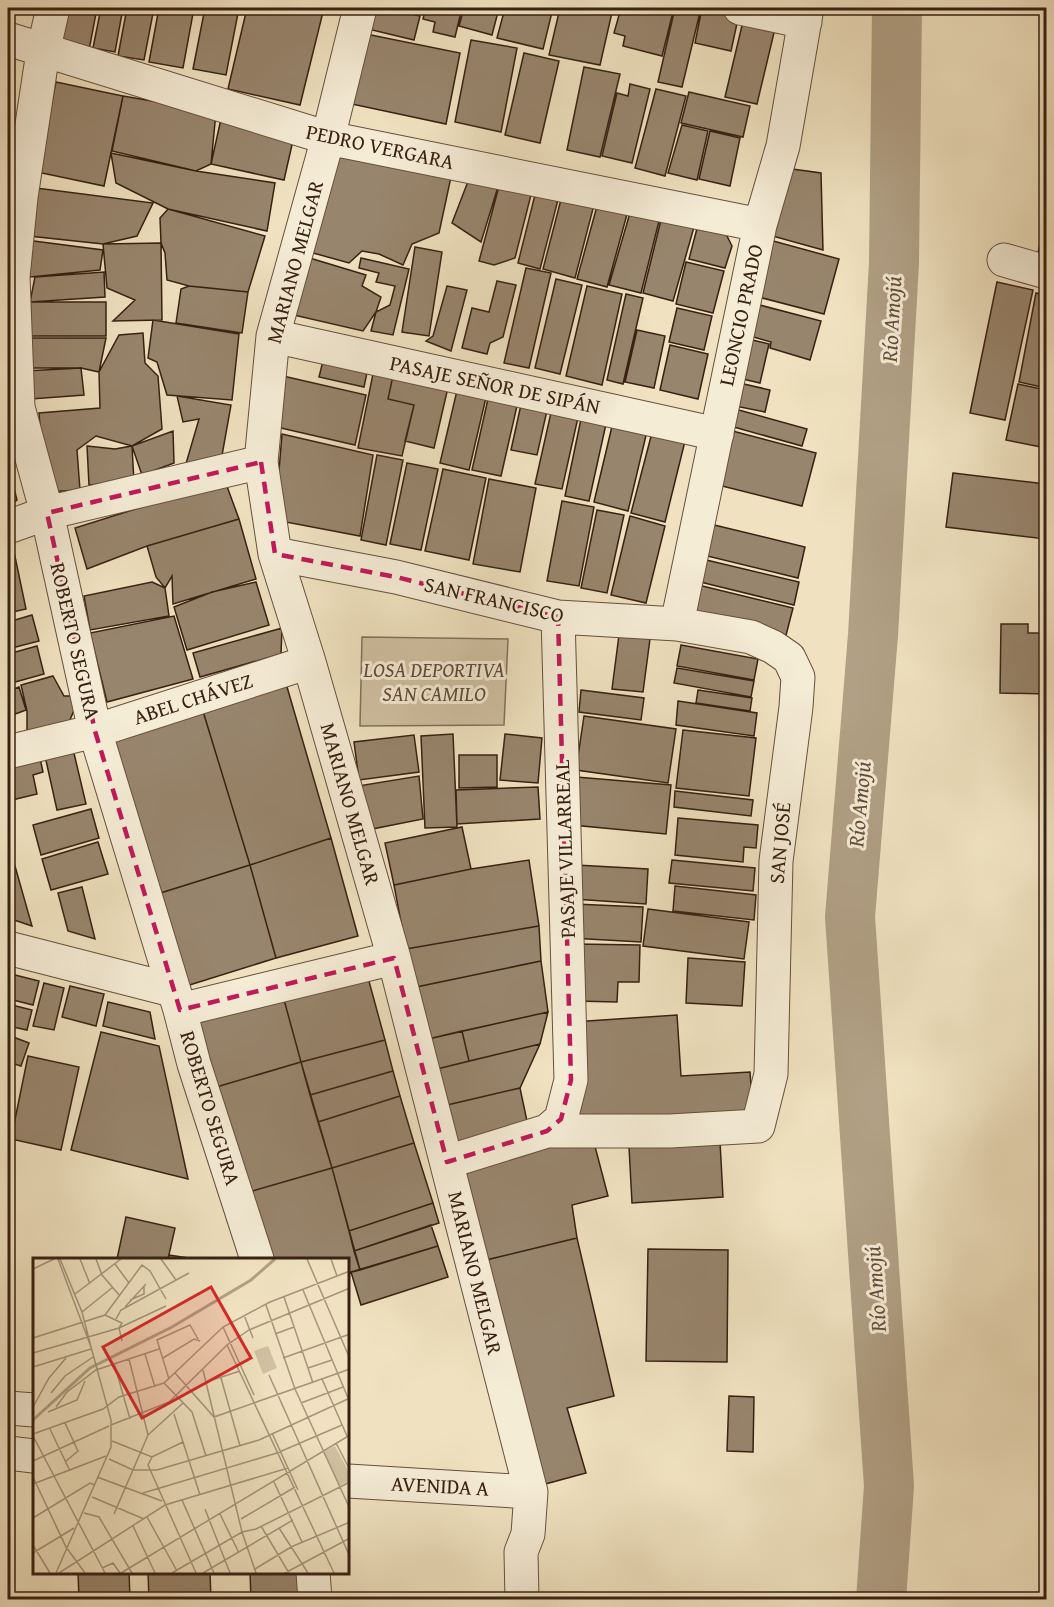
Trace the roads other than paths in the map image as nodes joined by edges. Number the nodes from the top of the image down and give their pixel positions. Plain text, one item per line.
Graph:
1 (53, 8) edge
2 (360, 8) edge
3 (740, 8) edge
4 (806, 15) edge
5 (8, 39) edge
6 (43, 51) junction
7 (328, 138) junction
8 (760, 225) junction
9 (1004, 260) dead end
10 (1047, 272) edge
11 (273, 336) junction
12 (717, 434) junction
13 (261, 462) junction
14 (47, 513) junction
15 (8, 527) edge
16 (275, 554) junction
17 (558, 617) junction
18 (677, 624) junction
19 (750, 637) joint
20 (309, 662) junction
21 (95, 731) junction
22 (8, 753) edge
23 (8, 952) edge
24 (394, 958) junction
25 (176, 1000) junction
26 (547, 1131) junction
27 (447, 1162) junction
28 (257, 1258) edge
29 (8, 1408) edge
30 (33, 1410) edge
31 (8, 1453) edge
32 (33, 1456) edge
33 (350, 1481) edge
34 (531, 1492) junction
35 (313, 1574) edge
36 (315, 1599) edge
37 (522, 1599) edge

1 - 6 street, ROBERTO SEGURA
2 - 7 street, MARIANO MELGAR
3 - 4 street
4 - 8 street, LEONCIO PRADO
5 - 6 street, PEDRO VERGARA
6 - 7 street, PEDRO VERGARA
6 - 14 street, ROBERTO SEGURA
7 - 8 street, PEDRO VERGARA
7 - 11 street, MARIANO MELGAR
8 - 12 street, LEONCIO PRADO
9 - 10 street
11 - 12 street, PASAJE SEÑOR DE SIPÁN
11 - 13 street, MARIANO MELGAR
12 - 18 street, LEONCIO PRADO
13 - 14 street
13 - 16 street, MARIANO MELGAR
14 - 15 street
14 - 21 street, ROBERTO SEGURA
16 - 17 street, SAN FRANCISCO
16 - 20 street, MARIANO MELGAR
17 - 18 street, SAN FRANCISCO
17 - 26 street, PASAJE VILLARREAL
18 - 19 street, SAN FRANCISCO
19 - 26 street, SAN JOSÉ
20 - 21 street, ABEL CHÁVEZ
20 - 24 street, MARIANO MELGAR
21 - 22 street, ABEL CHÁVEZ
21 - 25 street, ROBERTO SEGURA
23 - 25 street
24 - 25 street
24 - 27 street, MARIANO MELGAR
25 - 28 street, ROBERTO SEGURA
26 - 27 street
27 - 34 street, MARIANO MELGAR
29 - 30 street
31 - 32 street
33 - 34 street, AVENIDA A
34 - 37 street, MARIANO MELGAR
35 - 36 street

